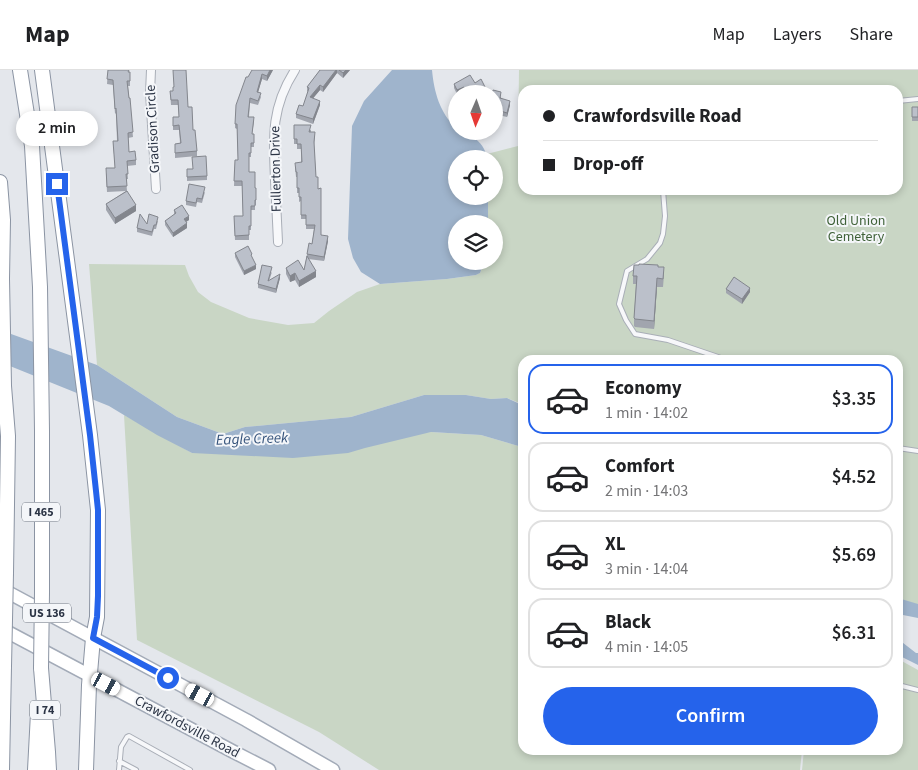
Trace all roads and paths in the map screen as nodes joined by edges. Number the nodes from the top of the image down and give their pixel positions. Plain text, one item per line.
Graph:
1 (20, 70) edge
2 (42, 70) edge
3 (151, 70) edge
4 (295, 70) edge
5 (918, 98) edge
6 (903, 100) edge
7 (0, 182) edge
8 (156, 189) dead end
9 (664, 195) edge
10 (278, 242) dead end
11 (712, 355) edge
12 (4, 386) junction
13 (0, 407) edge
14 (903, 449) edge
15 (918, 451) edge
16 (0, 588) edge
17 (0, 628) edge
18 (93, 638) junction
19 (41, 668) junction
20 (90, 676) junction
21 (903, 686) edge
22 (918, 690) edge
23 (119, 760) junction
24 (2, 770) edge
25 (34, 770) edge
26 (49, 770) edge
27 (86, 770) edge
28 (119, 770) edge
29 (136, 770) edge
30 (190, 770) edge
31 (269, 770) edge
32 (333, 770) edge

1 - 19 highway, I 465, bridge
2 - 18 highway
3 - 8 street, Gradison Circle
4 - 10 street, Fullerton Drive
5 - 6 lane
7 - 12 highway, I 465
9 - 11 lane
12 - 13 highway
12 - 24 highway, I 465, bridge
14 - 15 lane
16 - 18 main road, US 136
17 - 20 main road, Crawfordsville Road / US 136
18 - 20 highway
18 - 32 main road, US 136
19 - 25 highway, I 465
19 - 26 highway, I 74
20 - 27 highway
20 - 31 main road, Crawfordsville Road / US 136
21 - 22 lane
23 - 28 lane
23 - 29 lane
23 - 30 lane

